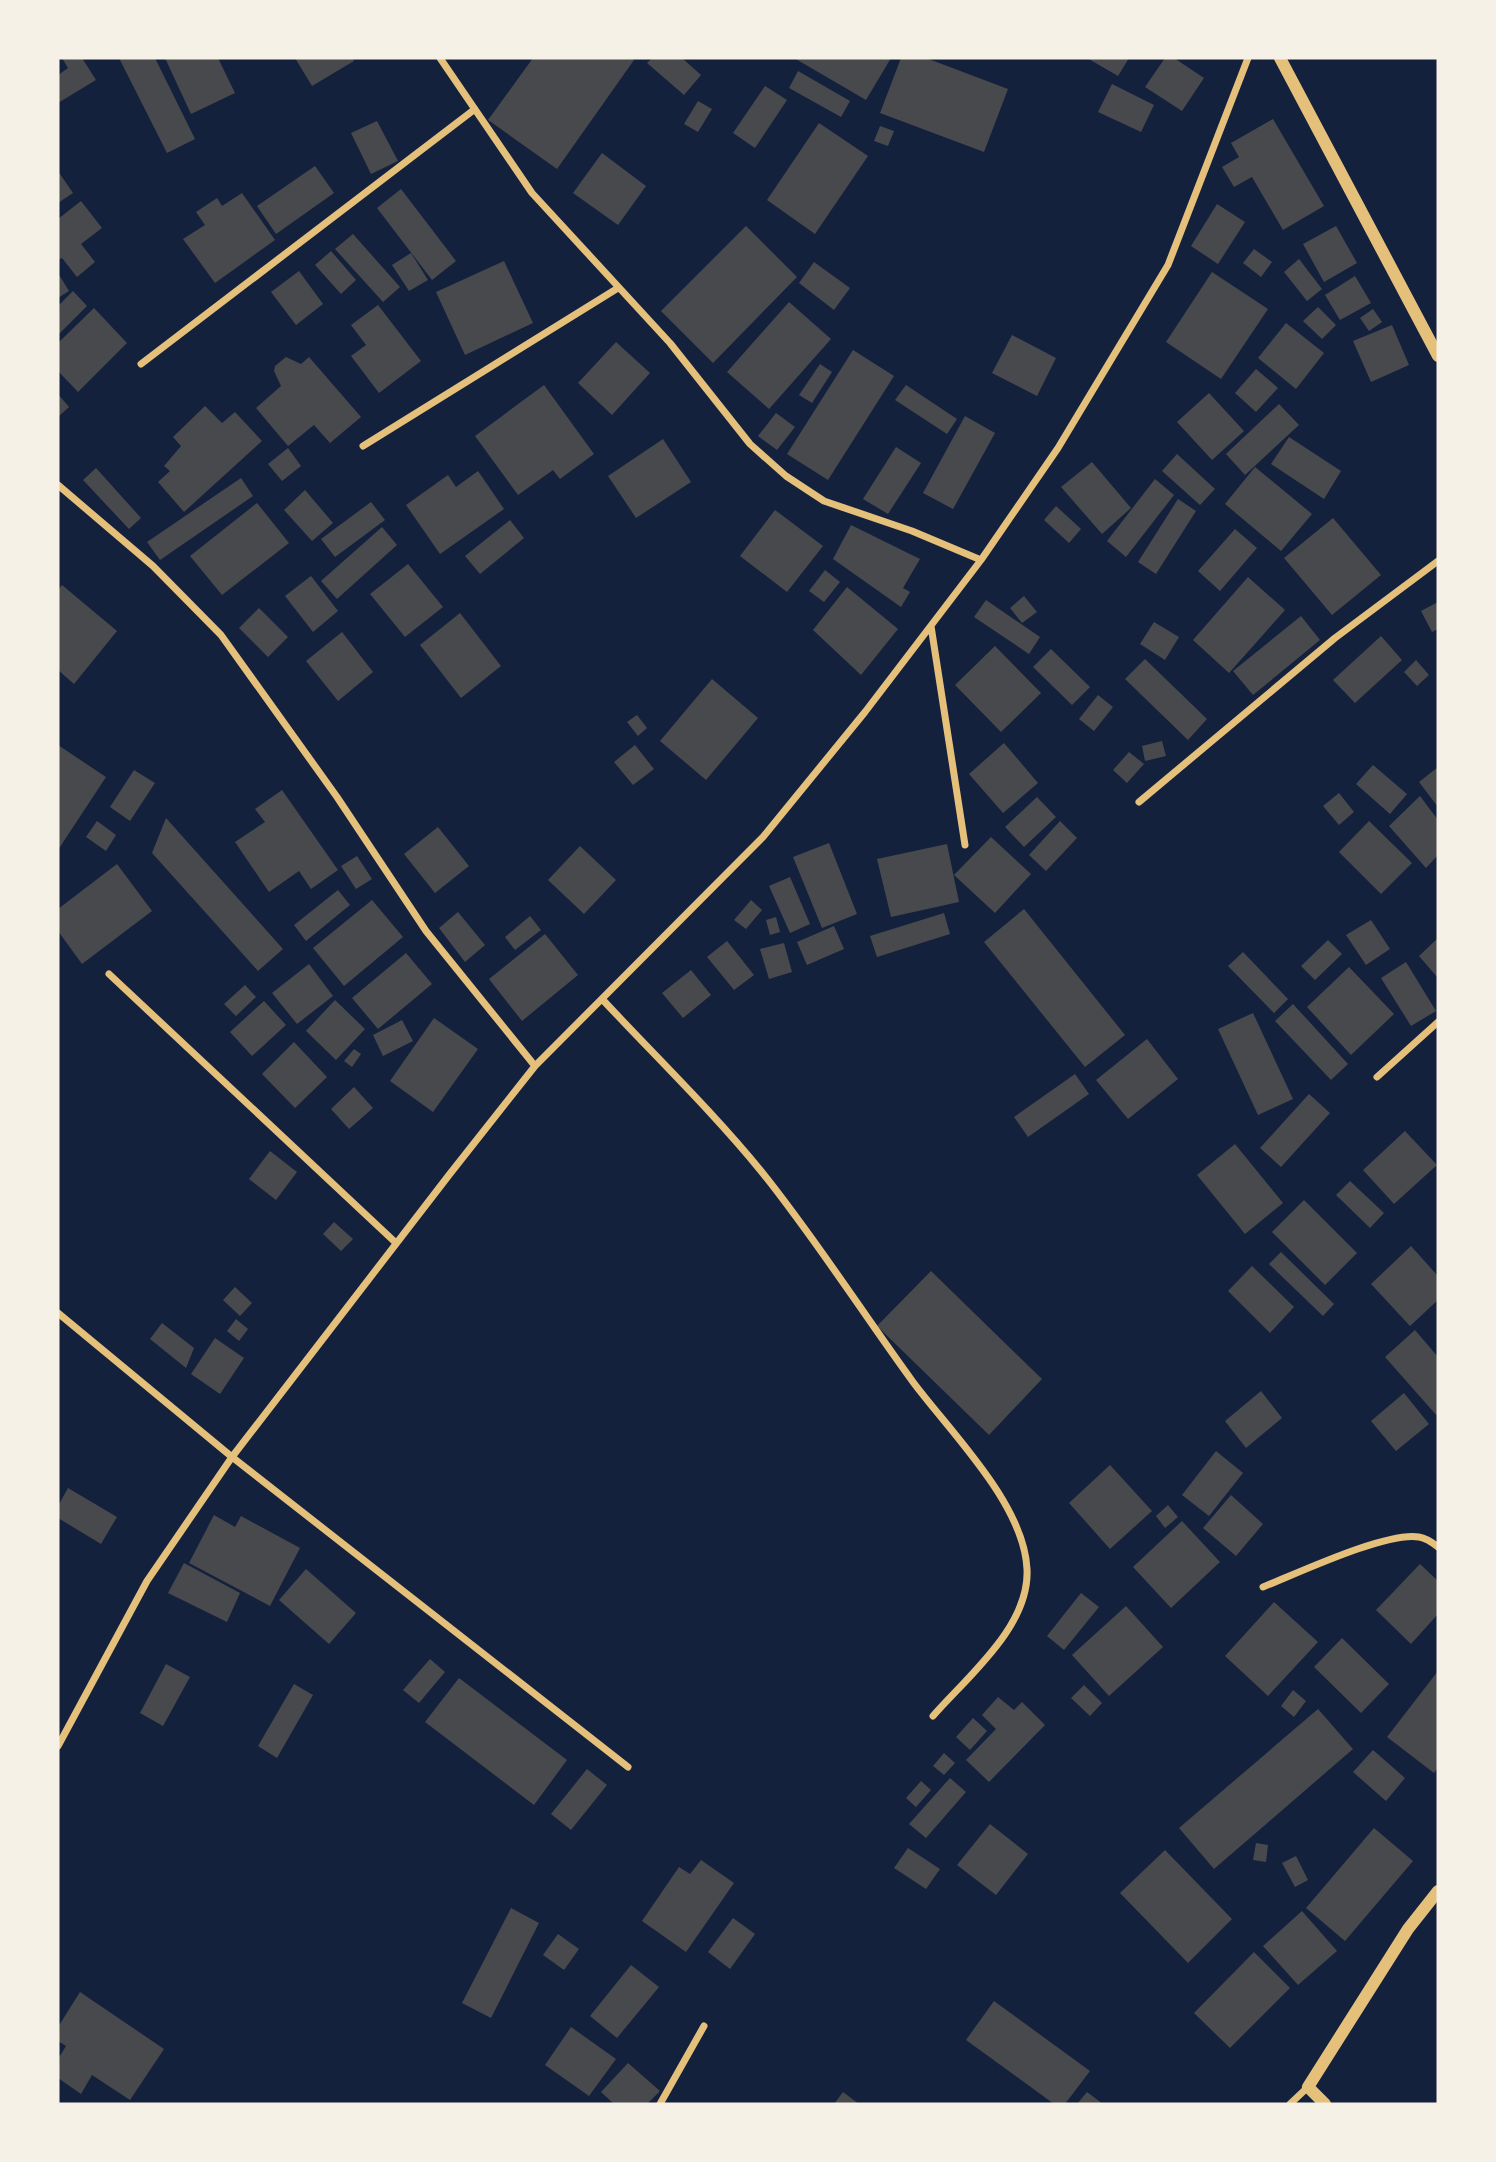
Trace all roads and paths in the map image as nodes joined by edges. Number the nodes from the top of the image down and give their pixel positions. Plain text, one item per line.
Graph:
1 (440, 58) edge
2 (1248, 58) edge
3 (1280, 58) edge
4 (475, 109) junction
5 (618, 288) junction
6 (1438, 356) edge
7 (141, 364) dead end
8 (363, 446) dead end
9 (58, 485) edge
10 (981, 560) junction
11 (1438, 561) edge
12 (932, 625) junction
13 (1139, 802) dead end
14 (965, 845) dead end
15 (108, 974) dead end
16 (602, 999) junction
17 (1438, 1022) edge
18 (536, 1066) junction
19 (1377, 1076) dead end
20 (396, 1243) junction
21 (58, 1313) edge
22 (232, 1457) junction
23 (1438, 1547) edge
24 (1263, 1587) dead end
25 (933, 1716) dead end
26 (58, 1746) edge
27 (628, 1767) dead end
28 (1438, 1891) edge
29 (704, 2026) dead end
30 (1308, 2087) junction
31 (660, 2104) edge
32 (1290, 2104) edge
33 (1325, 2104) edge

1 - 4 street
2 - 10 street
3 - 6 street
4 - 5 street
4 - 7 street
5 - 8 street
5 - 10 street
9 - 18 street
10 - 12 street
11 - 13 street
12 - 14 street
12 - 16 street
15 - 20 street
16 - 18 street
16 - 25 street
17 - 19 street
18 - 20 street
20 - 22 street
21 - 22 street
22 - 26 street
22 - 27 street
23 - 24 street
28 - 30 street
29 - 31 street
30 - 32 street
30 - 33 street

